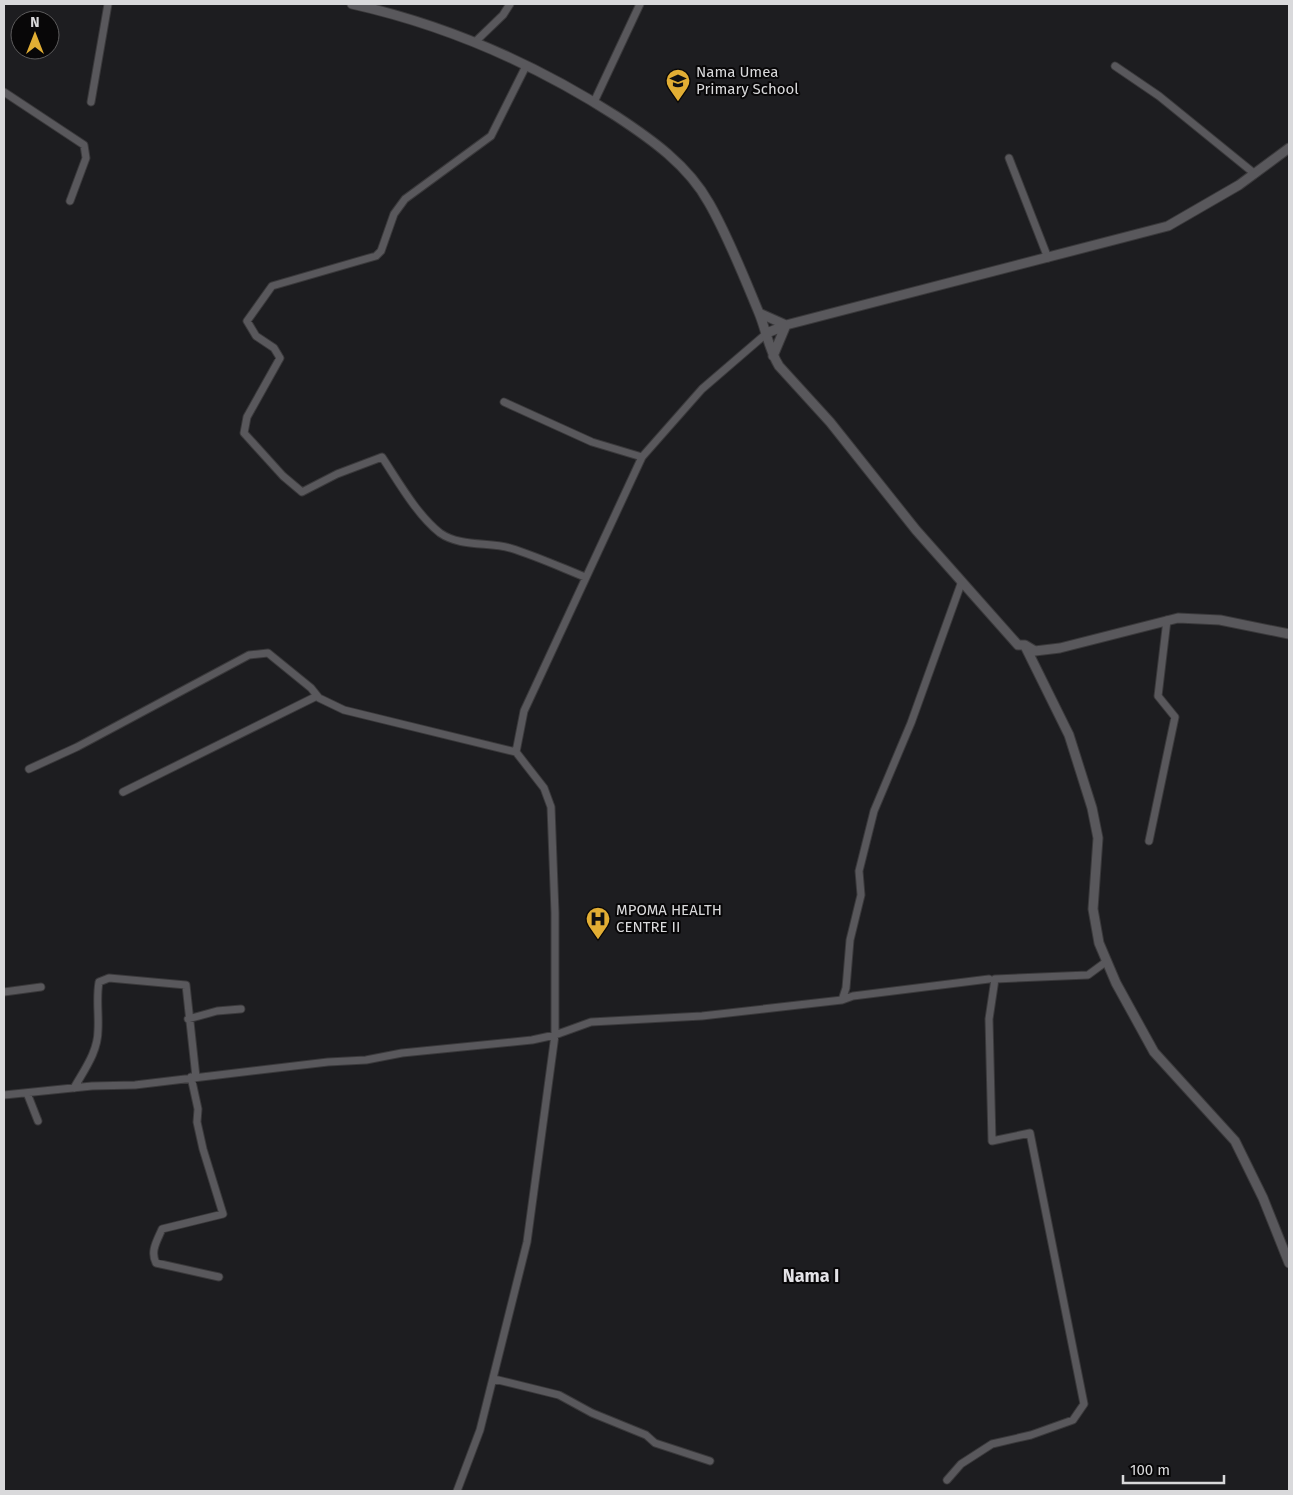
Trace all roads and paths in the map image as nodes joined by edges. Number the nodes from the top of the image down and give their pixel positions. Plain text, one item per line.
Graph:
1 (108, 4) edge
2 (352, 4) edge
3 (510, 4) edge
4 (640, 4) edge
5 (475, 42) junction
6 (526, 66) junction
7 (1115, 66) dead end
8 (4, 92) edge
9 (91, 102) dead end
10 (594, 102) junction
11 (1289, 148) edge
12 (1010, 158) dead end
13 (1255, 174) junction
14 (70, 201) dead end
15 (1048, 258) junction
16 (759, 313) junction
17 (786, 325) junction
18 (767, 334) junction
19 (773, 356) junction
20 (504, 402) dead end
21 (642, 457) junction
22 (585, 577) junction
23 (962, 581) junction
24 (1167, 620) junction
25 (1289, 634) edge
26 (1025, 646) junction
27 (317, 696) junction
28 (516, 752) junction
29 (30, 769) dead end
30 (123, 792) dead end
31 (1149, 841) dead end
32 (1107, 961) junction
33 (989, 980) dead end
34 (41, 987) dead end
35 (4, 992) edge
36 (842, 1000) junction
37 (241, 1009) dead end
38 (188, 1019) junction
39 (555, 1035) junction
40 (193, 1077) junction
41 (74, 1088) junction
42 (27, 1093) junction
43 (4, 1096) edge
44 (38, 1121) dead end
45 (1289, 1263) edge
46 (219, 1276) dead end
47 (494, 1379) junction
48 (710, 1461) dead end
49 (947, 1480) dead end
50 (457, 1491) edge

1 - 9 street
2 - 5 street
3 - 5 street
4 - 10 street
5 - 6 street
6 - 10 street
6 - 22 street
7 - 13 street
8 - 14 street
10 - 16 street
11 - 13 street
12 - 15 street
13 - 15 street
15 - 17 street
16 - 17 street
16 - 18 street
17 - 18 street
17 - 19 street
18 - 19 street
18 - 21 street
19 - 23 street
20 - 21 street
21 - 22 street
22 - 28 street
23 - 26 street
23 - 36 street
24 - 25 street
24 - 26 street
24 - 31 street
26 - 32 street
27 - 28 street
27 - 29 street
27 - 30 street
28 - 39 street
32 - 45 street
32 - 49 street
33 - 36 street
34 - 35 street
36 - 39 street
37 - 38 street
38 - 40 street
38 - 41 street
39 - 40 street
39 - 47 street
40 - 41 street
40 - 46 street
41 - 42 street
42 - 43 street
42 - 44 street
47 - 48 street
47 - 50 street

